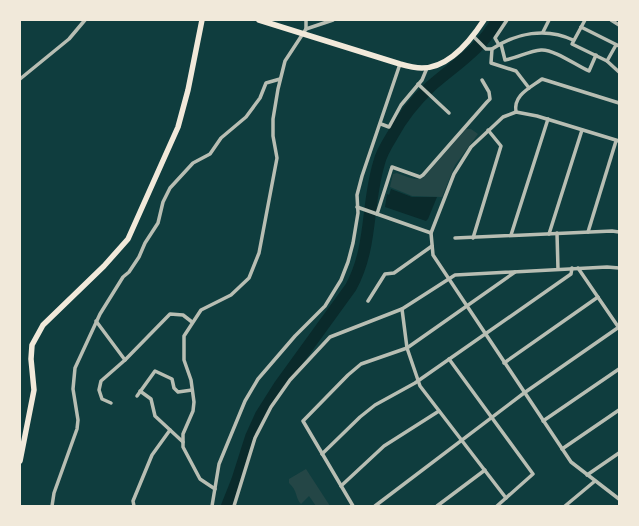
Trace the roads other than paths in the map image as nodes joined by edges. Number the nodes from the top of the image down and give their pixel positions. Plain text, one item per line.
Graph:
1 (85, 20) edge
2 (202, 20) edge
3 (259, 20) edge
4 (306, 20) edge
5 (333, 20) edge
6 (484, 20) edge
7 (507, 20) edge
8 (549, 20) edge
9 (585, 20) edge
10 (611, 20) edge
11 (619, 25) edge
12 (581, 27) junction
13 (305, 32) junction
14 (543, 32) junction
15 (474, 37) junction
16 (573, 40) junction
17 (500, 44) junction
18 (618, 46) edge
19 (492, 49) junction
20 (596, 55) junction
21 (607, 61) junction
22 (400, 64) junction
23 (427, 68) junction
24 (619, 72) edge
25 (20, 79) edge
26 (280, 79) junction
27 (482, 80) dead end
28 (418, 84) junction
29 (529, 88) junction
30 (619, 103) edge
31 (516, 112) junction
32 (448, 113) dead end
33 (548, 119) junction
34 (380, 124) junction
35 (488, 130) junction
36 (582, 130) junction
37 (617, 141) edge
38 (359, 208) junction
39 (377, 214) junction
40 (588, 232) junction
41 (619, 232) edge
42 (431, 233) junction
43 (557, 233) junction
44 (549, 234) junction
45 (511, 235) junction
46 (455, 238) dead end
47 (473, 238) junction
48 (432, 246) junction
49 (572, 268) junction
50 (578, 268) junction
51 (619, 268) edge
52 (558, 269) junction
53 (516, 272) junction
54 (448, 278) junction
55 (598, 297) junction
56 (368, 301) dead end
57 (467, 307) junction
58 (402, 309) junction
59 (96, 321) junction
60 (192, 322) junction
61 (619, 327) edge
62 (485, 334) junction
63 (407, 348) junction
64 (449, 359) junction
65 (125, 360) junction
66 (504, 363) junction
67 (619, 369) edge
68 (418, 381) junction
69 (192, 390) junction
70 (140, 391) junction
71 (524, 393) junction
72 (137, 396) dead end
73 (111, 403) dead end
74 (619, 410) edge
75 (439, 411) junction
76 (492, 418) junction
77 (543, 421) junction
78 (170, 430) junction
79 (462, 439) junction
80 (183, 442) junction
81 (562, 449) junction
82 (619, 453) edge
83 (322, 454) junction
84 (20, 461) edge
85 (485, 470) junction
86 (588, 476) junction
87 (595, 481) junction
88 (341, 486) junction
89 (215, 489) junction
90 (506, 498) junction
91 (618, 498) edge
92 (212, 504) edge
93 (52, 506) edge
94 (134, 506) edge
95 (216, 506) edge
96 (234, 506) edge
97 (352, 506) edge
98 (375, 506) edge
99 (437, 506) edge
100 (497, 506) edge
101 (565, 506) edge

1 - 25 street
2 - 84 main road
3 - 13 main road
4 - 13 street
5 - 13 street
6 - 15 main road
7 - 17 street
8 - 14 street
9 - 12 street
10 - 11 street
12 - 16 street
12 - 18 street
13 - 22 main road
13 - 26 street
14 - 16 street
14 - 17 street
15 - 19 street
15 - 23 main road
16 - 20 street
17 - 19 street
17 - 20 street
18 - 21 street
19 - 29 street
20 - 21 street
21 - 24 street
22 - 23 main road
22 - 34 street
23 - 28 street
26 - 59 street
26 - 60 street
27 - 39 street
28 - 32 street
28 - 34 street
29 - 30 street
29 - 31 street
31 - 33 street
31 - 35 street
33 - 36 street
33 - 45 street
34 - 38 street
35 - 42 street
35 - 47 street
36 - 37 street
36 - 44 street
37 - 40 street
38 - 39 street
38 - 89 street
39 - 42 street
40 - 41 street
40 - 43 street
42 - 48 street
43 - 44 street
43 - 52 street
44 - 45 street
45 - 47 street
46 - 47 street
48 - 54 street
48 - 56 street
49 - 50 street
49 - 52 street
49 - 62 street
50 - 51 street
50 - 55 street
52 - 53 street
53 - 54 street
53 - 57 street
54 - 57 street
54 - 58 street
55 - 61 street
55 - 66 street
57 - 62 street
57 - 63 street
58 - 63 street
58 - 96 street
59 - 65 street
59 - 93 street
60 - 65 street
60 - 69 street
61 - 71 street
62 - 64 street
62 - 66 street
63 - 68 street
63 - 83 street
64 - 68 street
64 - 76 street
65 - 73 street
66 - 71 street
67 - 77 street
68 - 75 street
68 - 83 street
69 - 70 street
69 - 80 street
70 - 72 street
70 - 78 street
71 - 76 street
71 - 77 street
74 - 81 street
75 - 79 street
75 - 88 street
76 - 79 street
76 - 90 street
77 - 81 street
78 - 80 street
78 - 94 street
79 - 85 street
79 - 98 street
80 - 89 street
81 - 86 street
82 - 86 street
83 - 88 street
85 - 90 street
85 - 99 street
86 - 87 street
87 - 91 street
87 - 101 street
88 - 97 street
89 - 92 street
90 - 100 street
92 - 95 street

